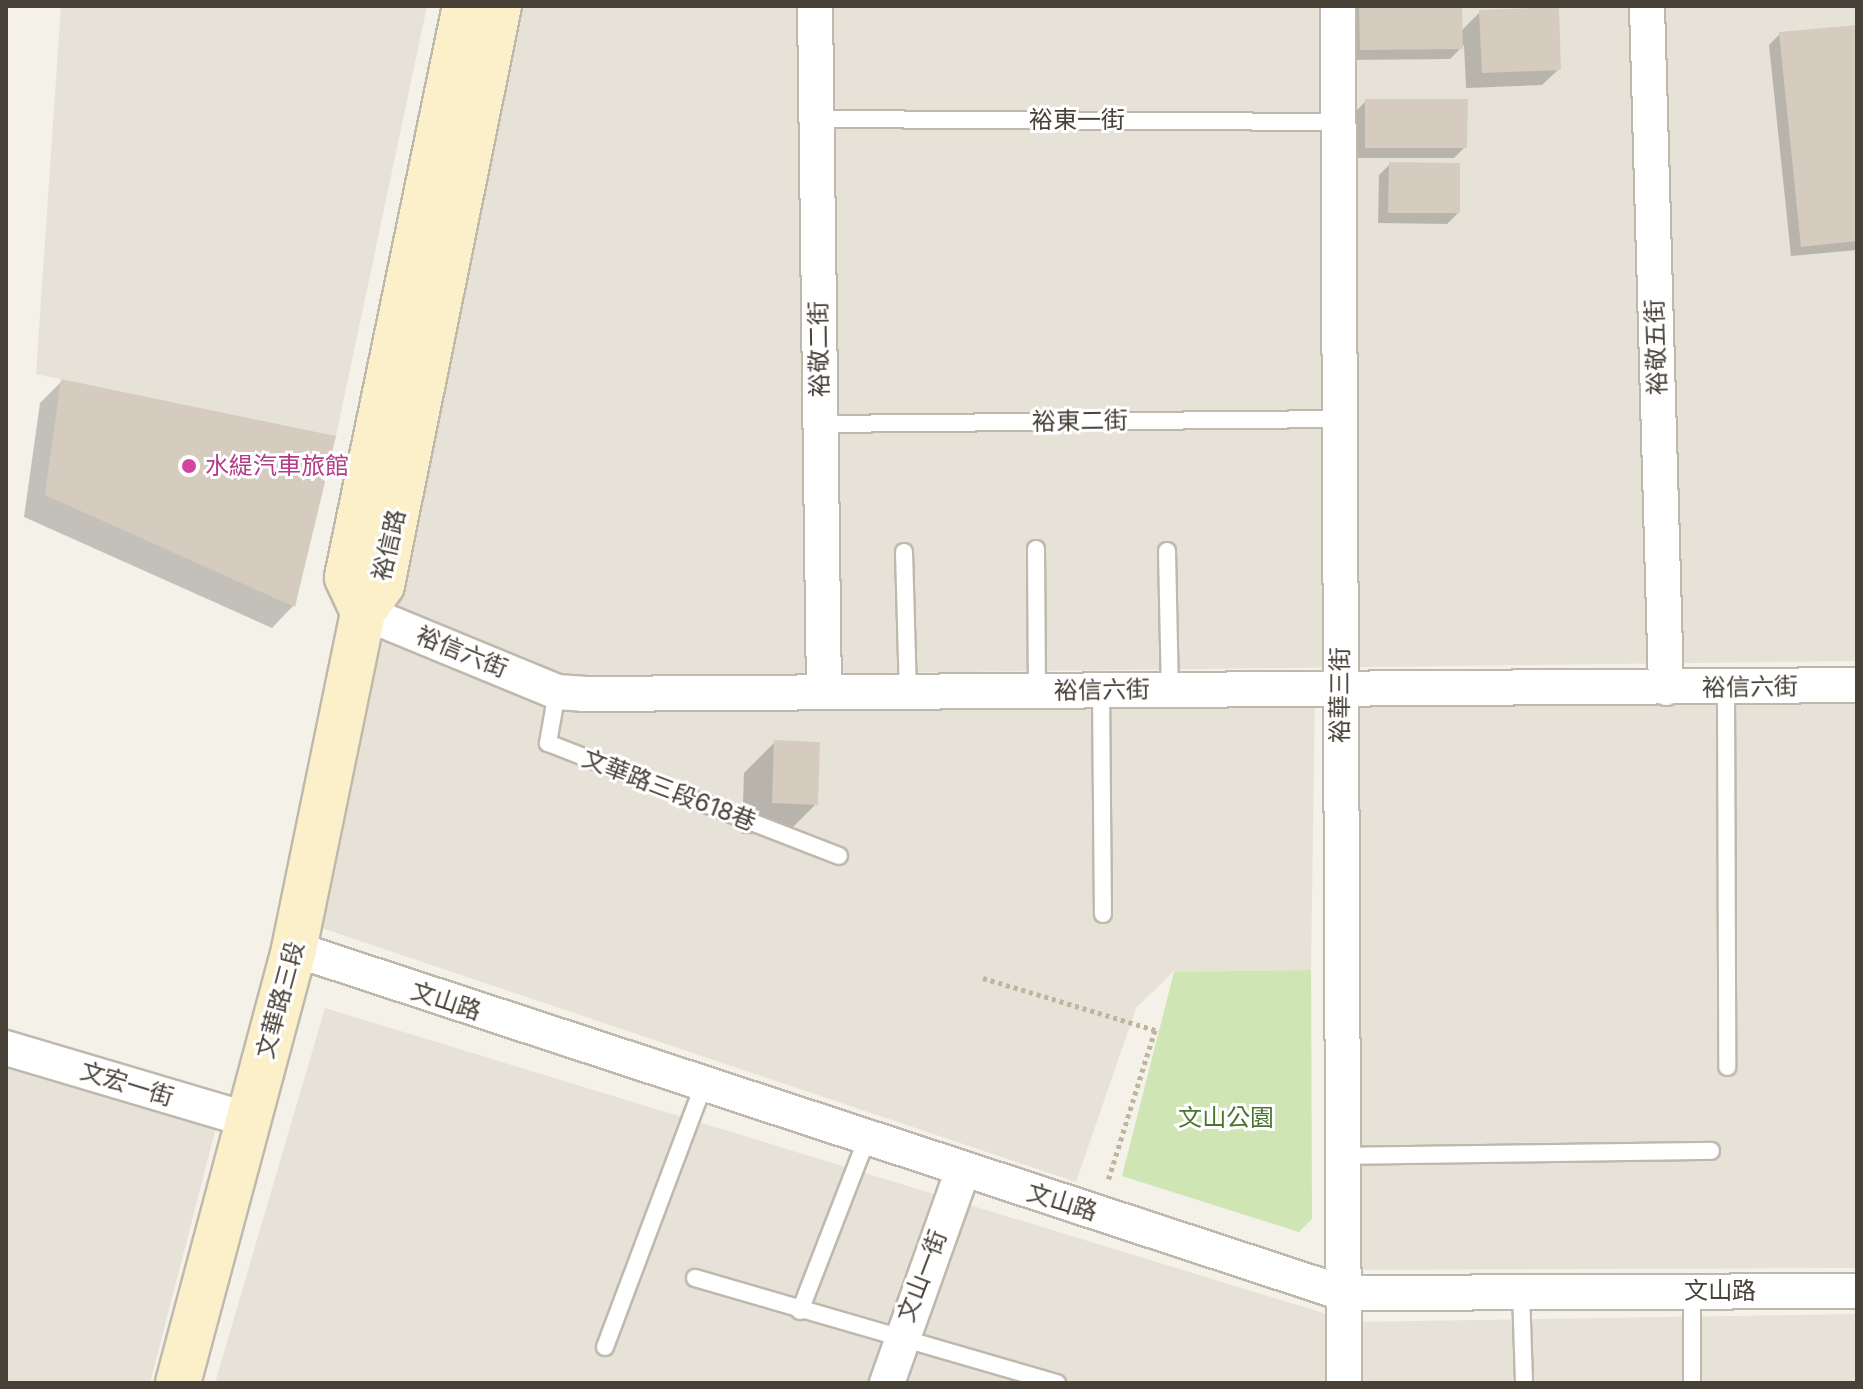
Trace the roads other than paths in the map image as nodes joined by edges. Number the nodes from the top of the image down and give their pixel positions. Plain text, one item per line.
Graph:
1 (465, 6) edge
2 (499, 6) edge
3 (815, 6) edge
4 (1338, 6) edge
5 (1647, 6) edge
6 (817, 119) junction
7 (1338, 122) junction
8 (1340, 419) junction
9 (820, 424) junction
10 (1036, 549) dead end
11 (1167, 551) dead end
12 (904, 552) dead end
13 (355, 594) junction
14 (1857, 685) edge
15 (1666, 688) junction
16 (1726, 688) junction
17 (1170, 689) junction
18 (1101, 690) junction
19 (1340, 690) junction
20 (1037, 691) junction
21 (557, 692) junction
22 (824, 692) junction
23 (908, 693) junction
24 (839, 856) dead end
25 (1103, 914) dead end
26 (294, 949) junction
27 (6, 1048) edge
28 (1727, 1067) dead end
29 (703, 1086) junction
30 (249, 1120) junction
31 (867, 1138) junction
32 (1711, 1151) dead end
33 (1343, 1156) junction
34 (963, 1170) junction
35 (695, 1278) dead end
36 (1521, 1291) junction
37 (1692, 1291) junction
38 (1857, 1291) edge
39 (1343, 1293) junction
40 (800, 1311) junction
41 (900, 1332) junction
42 (605, 1347) dead end
43 (178, 1383) edge
44 (887, 1383) edge
45 (1057, 1383) edge
46 (1344, 1383) edge
47 (1524, 1383) edge
48 (1692, 1383) edge

1 - 13 street, 裕信路
2 - 13 street, 裕信路
3 - 6 street, 裕敬二街
4 - 7 street, 裕華三街
5 - 15 street, 裕敬五街
6 - 7 lane, 裕東一街
6 - 9 street, 裕敬二街
7 - 8 street, 裕華三街
8 - 9 lane, 裕東二街
8 - 19 street, 裕華三街
9 - 22 street, 裕敬二街
10 - 20 lane
11 - 17 lane
12 - 23 lane
13 - 21 street, 裕信六街
13 - 26 street, 文華路三段
14 - 16 street, 裕信六街
15 - 16 street, 裕信六街
15 - 19 street, 裕信六街
16 - 28 lane
17 - 18 street, 裕信六街
17 - 19 street, 裕信六街
18 - 20 street, 裕信六街
18 - 25 lane
19 - 33 street, 裕華三街
20 - 23 street, 裕信六街
21 - 22 street, 裕信六街
21 - 24 lane, 文華路三段618巷
22 - 23 street, 裕信六街
26 - 29 street, 文山路
26 - 30 street, 文華路三段
27 - 30 street, 文宏一街
29 - 31 street, 文山路
29 - 42 lane
30 - 43 street, 文華路三段
31 - 34 street, 文山路
31 - 40 lane
32 - 33 lane
33 - 39 street, 裕華三街
34 - 39 street, 文山路
34 - 41 street, 文山一街
35 - 40 lane
36 - 37 street, 文山路
36 - 39 street, 文山路
36 - 47 lane
37 - 38 street, 文山路
37 - 48 lane
39 - 46 street, 裕華三街
40 - 41 lane
41 - 44 street, 文山一街
41 - 45 lane

